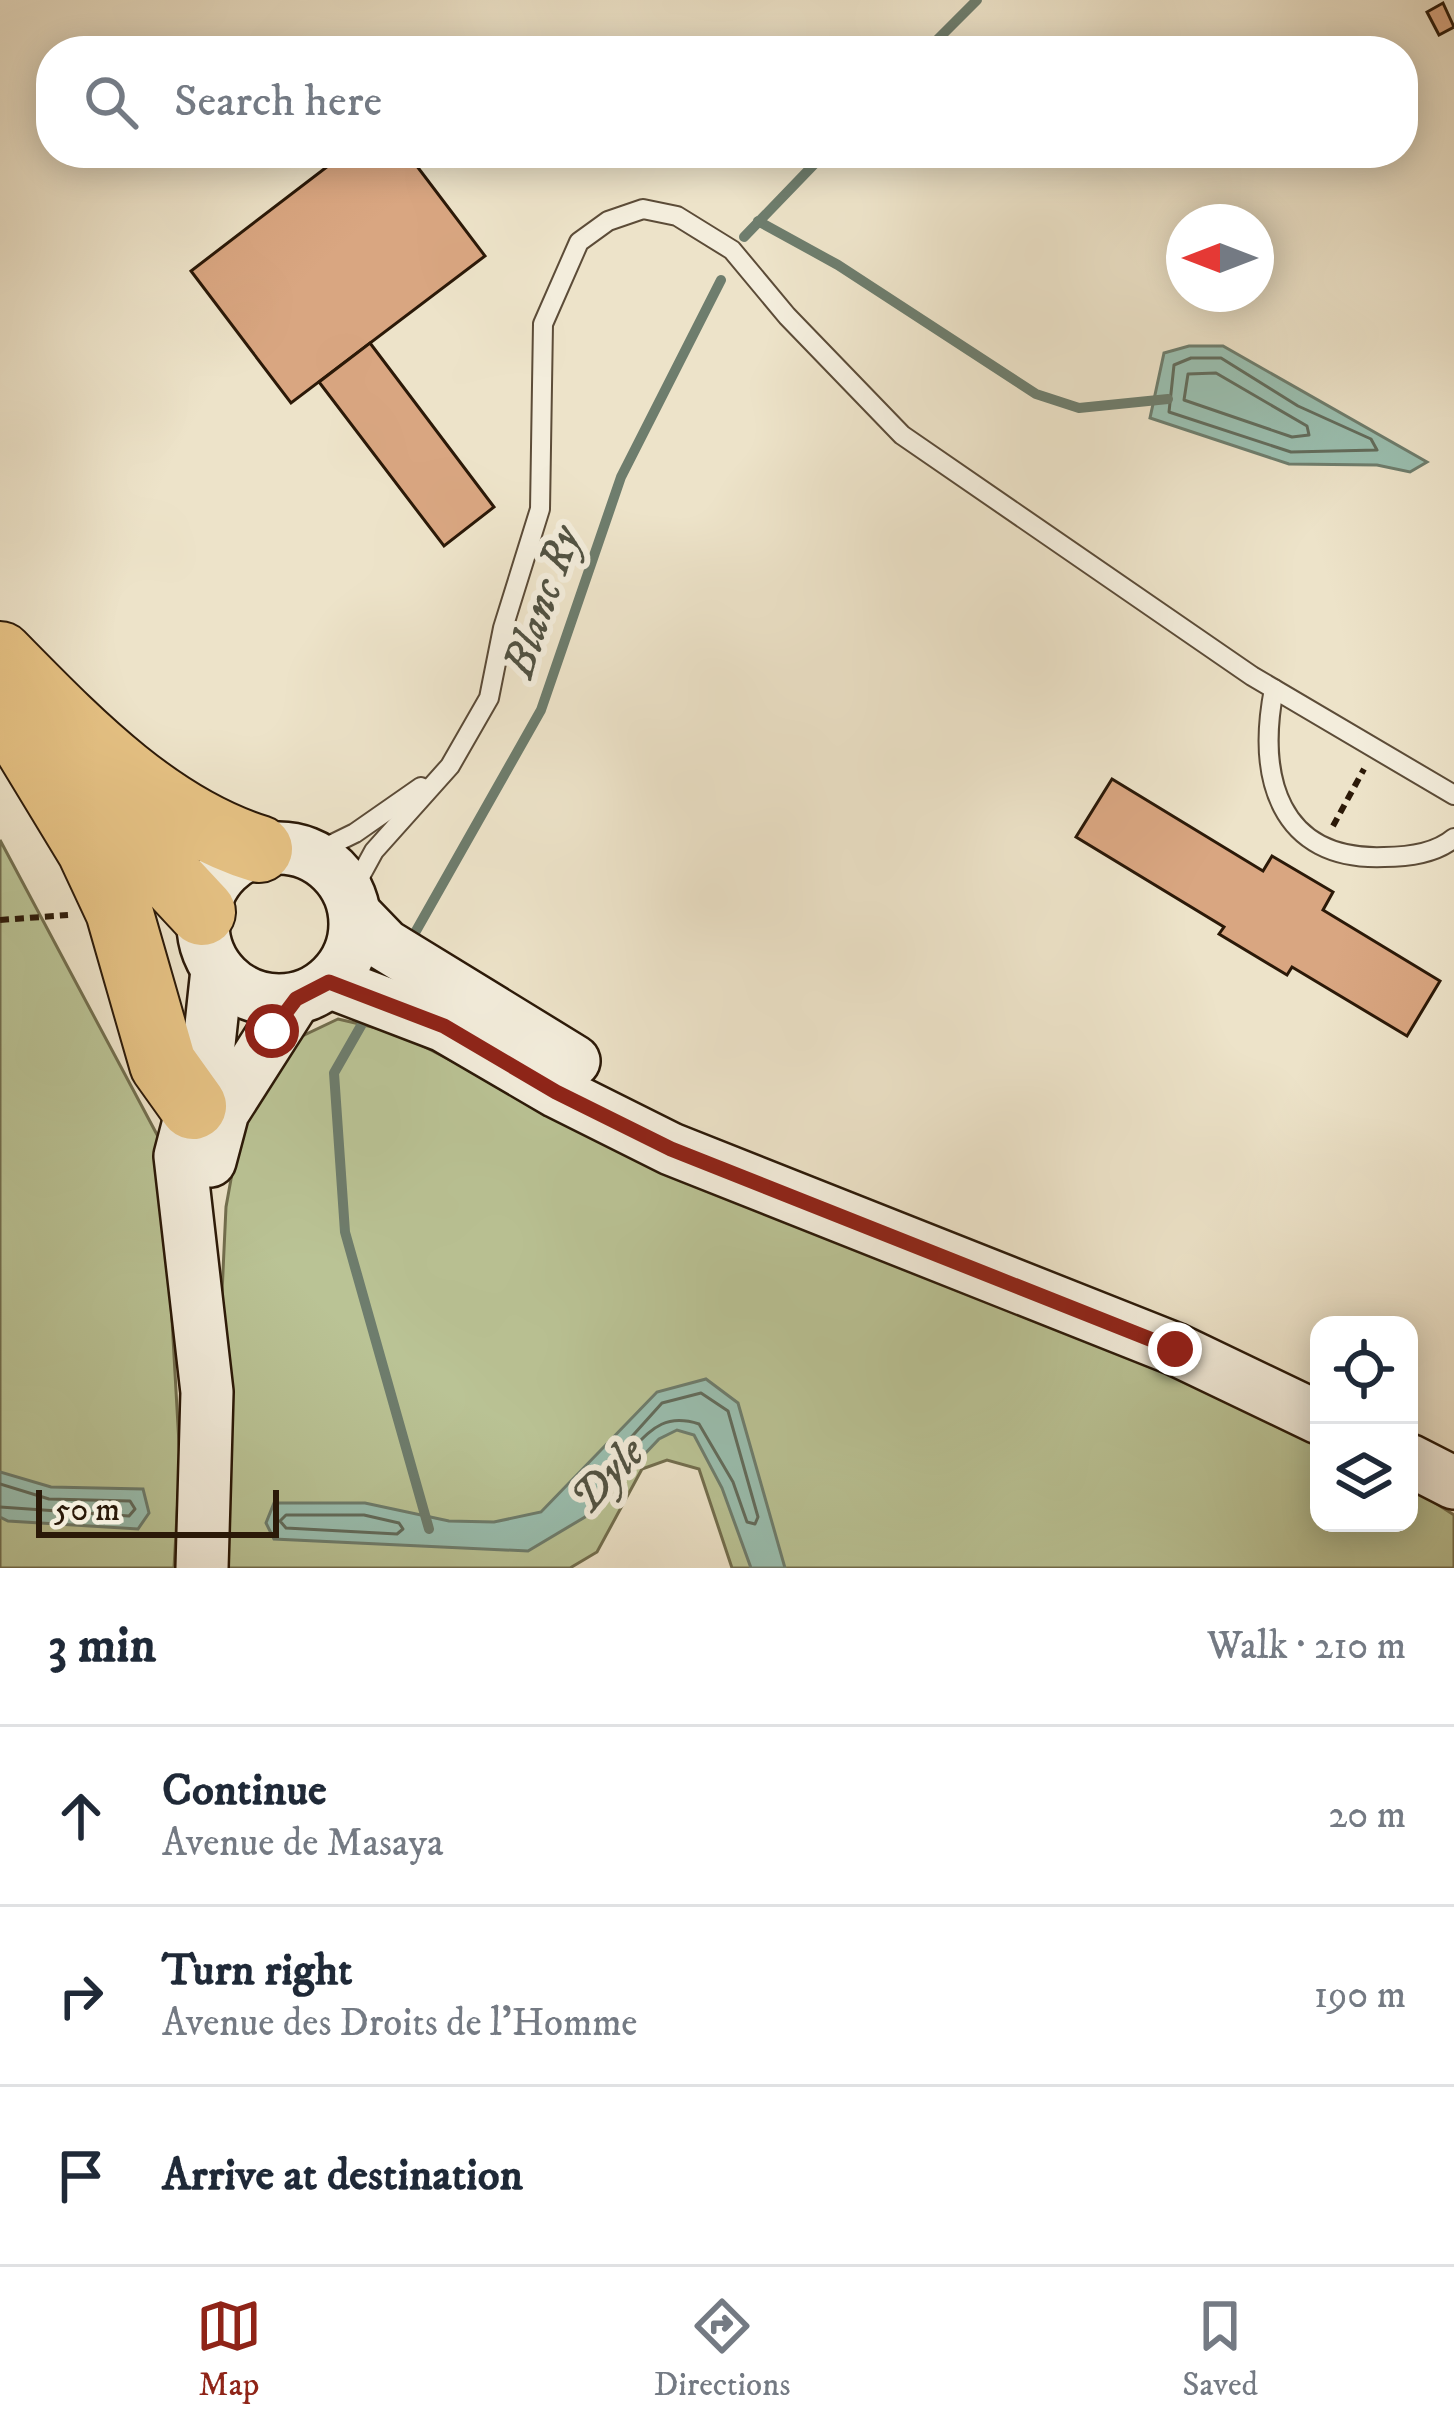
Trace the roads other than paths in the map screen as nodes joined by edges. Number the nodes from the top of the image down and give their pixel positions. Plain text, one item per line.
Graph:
1 (0, 604) edge
2 (0, 655) edge
3 (1274, 689) junction
4 (6, 712) edge
5 (96, 744) junction
6 (450, 766) junction
7 (1454, 796) edge
8 (1454, 838) edge
9 (285, 852) junction
10 (352, 904) junction
11 (209, 941) junction
12 (312, 990) junction
13 (193, 1106) junction
14 (194, 1256) junction
15 (1310, 1376) edge
16 (1310, 1414) edge
17 (1411, 1424) edge
18 (1454, 1444) edge
19 (1418, 1465) edge
20 (1454, 1483) edge
21 (202, 1568) edge

1 - 5 highway
2 - 5 highway
3 - 6 lane
3 - 7 lane
3 - 8 lane
4 - 11 highway
4 - 13 highway
5 - 9 highway
6 - 9 lane
6 - 10 lane
9 - 10 main road
9 - 11 main road
10 - 12 main road
10 - 15 main road
11 - 12 main road
11 - 13 main road
12 - 14 main road
12 - 16 main road
13 - 14 main road
14 - 21 main road
17 - 18 main road
19 - 20 main road

